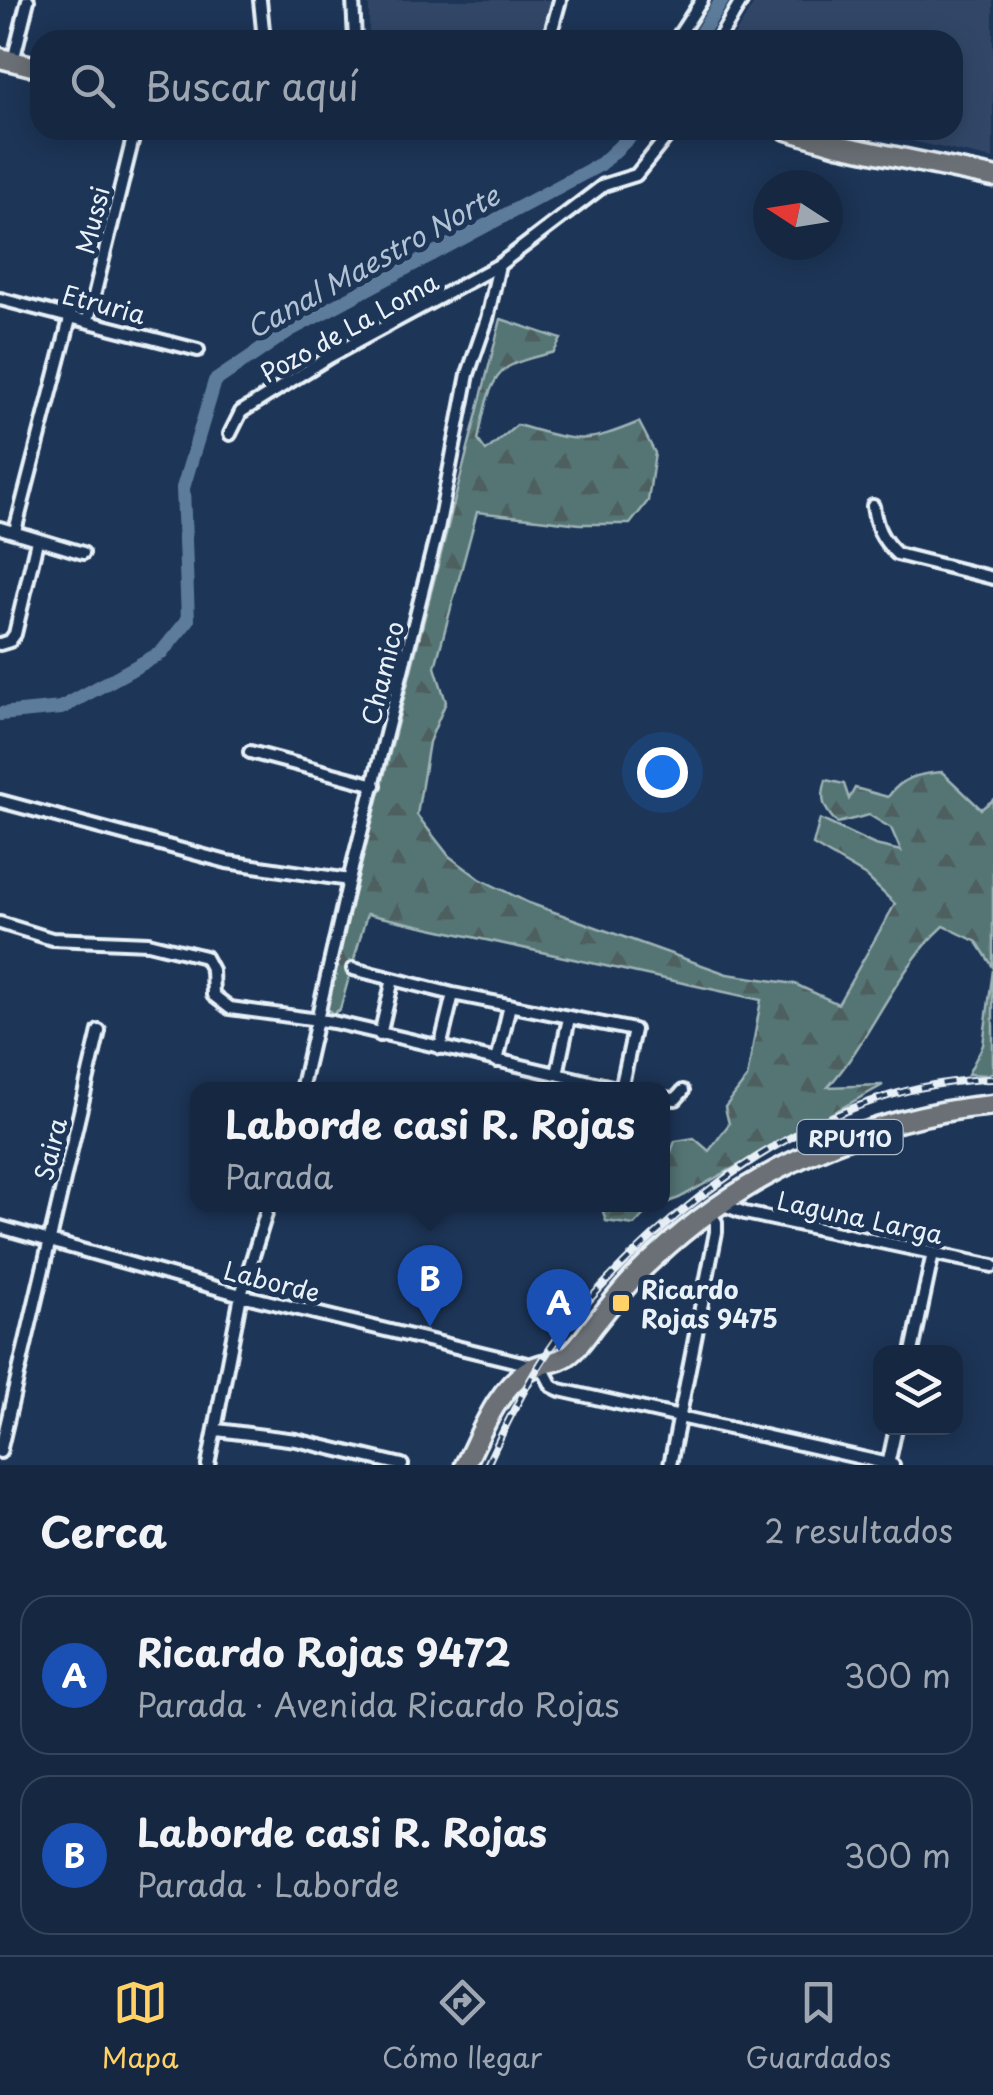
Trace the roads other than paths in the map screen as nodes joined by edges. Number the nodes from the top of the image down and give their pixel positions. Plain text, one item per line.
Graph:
1 (28, 0) edge
2 (260, 0) edge
3 (353, 0) edge
4 (560, 0) edge
5 (702, 0) edge
6 (742, 0) edge
7 (263, 30) edge
8 (354, 30) edge
9 (552, 30) edge
10 (682, 30) edge
11 (724, 30) edge
12 (6, 60) edge
13 (133, 140) edge
14 (664, 140) edge
15 (821, 140) edge
16 (993, 177) edge
17 (499, 265) junction
18 (0, 299) edge
19 (71, 316) junction
20 (88, 320) junction
21 (198, 350) dead end
22 (230, 434) dead end
23 (872, 506) dead end
24 (0, 528) edge
25 (15, 532) junction
26 (37, 542) junction
27 (83, 552) dead end
28 (993, 578) edge
29 (0, 644) edge
30 (250, 752) dead end
31 (375, 785) junction
32 (0, 801) edge
33 (350, 880) junction
34 (0, 923) edge
35 (354, 970) dead end
36 (393, 978) junction
37 (453, 994) junction
38 (510, 1006) junction
39 (569, 1018) junction
40 (317, 1019) junction
41 (100, 1031) dead end
42 (380, 1035) junction
43 (440, 1048) junction
44 (497, 1061) junction
45 (556, 1074) junction
46 (303, 1082) edge
47 (592, 1082) edge
48 (624, 1082) edge
49 (683, 1092) dead end
50 (670, 1098) edge
51 (993, 1105) edge
52 (714, 1208) junction
53 (267, 1212) edge
54 (0, 1227) edge
55 (48, 1240) junction
56 (933, 1253) junction
57 (993, 1266) edge
58 (241, 1295) junction
59 (913, 1345) edge
60 (539, 1366) junction
61 (680, 1419) junction
62 (217, 1430) junction
63 (895, 1435) edge
64 (0, 1452) edge
65 (208, 1465) edge
66 (402, 1465) edge
67 (465, 1465) edge
68 (670, 1465) edge
69 (890, 1465) edge

1 - 12 street
2 - 7 street
3 - 8 street
4 - 9 street
5 - 10 street
6 - 11 street
13 - 20 street, Mussi
14 - 17 street
15 - 16 main road
17 - 22 street, Pozo de La Loma
17 - 31 street, Chamico
18 - 19 street, Etruria
19 - 20 street, Etruria
19 - 25 street
20 - 21 street, Etruria
23 - 28 street
24 - 25 street
25 - 26 street
26 - 27 street
26 - 29 street
30 - 31 street
31 - 33 street, Chamico
32 - 33 street
33 - 40 street, Chamico
34 - 40 street
35 - 36 street
36 - 37 street
36 - 42 street
37 - 38 street
37 - 43 street
38 - 39 street
38 - 44 street
39 - 45 street
39 - 48 street
40 - 42 street
40 - 46 street, Chamico
41 - 55 street, Saira
42 - 43 street
43 - 44 street
44 - 45 street
45 - 47 street
49 - 50 street
51 - 52 main road, RPU110
52 - 56 street, Laguna Larga
52 - 60 main road, RPU110
52 - 61 street
53 - 58 street
54 - 55 street, Laborde
55 - 58 street, Laborde
55 - 64 street, Saira
56 - 57 street, Laguna Larga
56 - 59 street
58 - 60 street, Laborde
58 - 62 street
60 - 61 street, Laborde
60 - 67 main road, RPU110
61 - 68 street
61 - 69 street, Laborde
62 - 65 street
62 - 66 street
63 - 69 street

